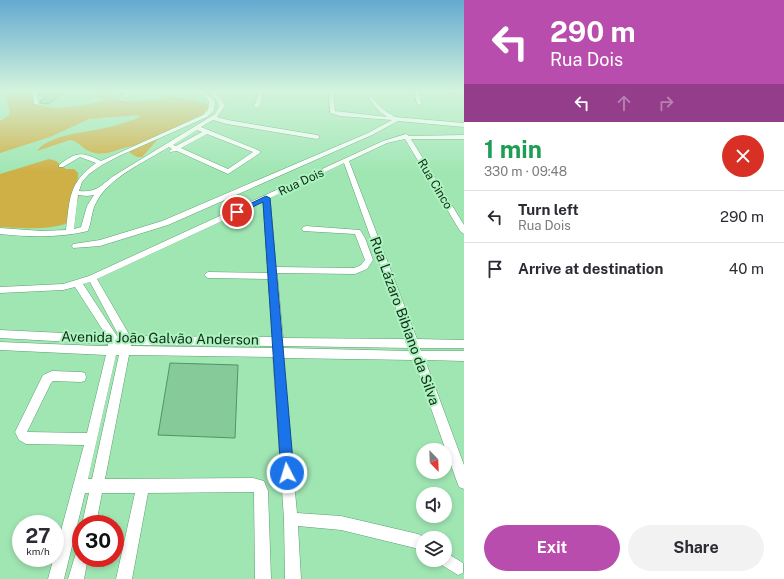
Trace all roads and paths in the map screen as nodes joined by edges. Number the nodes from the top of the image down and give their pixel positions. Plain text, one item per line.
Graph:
1 (201, 118) edge
2 (214, 118) joint
3 (374, 118) edge
4 (393, 118) edge
5 (396, 120) junction
6 (227, 122) junction
7 (206, 123) junction
8 (464, 125) edge
9 (198, 128) junction
10 (206, 132) junction
11 (186, 136) junction
12 (406, 136) junction
13 (317, 137) dead end
14 (464, 138) edge
15 (193, 139) junction
16 (169, 145) junction
17 (176, 148) junction
18 (123, 152) junction
19 (157, 156) junction
20 (346, 160) junction
21 (100, 163) junction
22 (138, 164) junction
23 (61, 166) dead end
24 (146, 166) dead end
25 (100, 190) junction
26 (76, 192) junction
27 (266, 198) junction
28 (306, 229) dead end
29 (0, 231) edge
30 (464, 231) edge
31 (70, 233) junction
32 (76, 246) dead end
33 (272, 273) junction
34 (208, 275) dead end
35 (92, 278) junction
36 (78, 284) junction
37 (0, 290) edge
38 (0, 334) edge
39 (414, 343) junction
40 (464, 344) edge
41 (120, 345) junction
42 (0, 346) edge
43 (278, 346) junction
44 (418, 356) junction
45 (464, 356) edge
46 (80, 377) dead end
47 (97, 416) junction
48 (112, 417) junction
49 (92, 439) junction
50 (464, 482) edge
51 (80, 486) junction
52 (143, 486) junction
53 (98, 487) junction
54 (91, 515) edge
55 (292, 519) junction
56 (416, 541) edge
57 (452, 564) edge
58 (79, 567) edge
59 (458, 568) dead end
60 (56, 579) edge
61 (76, 579) edge
62 (124, 579) edge
63 (263, 579) edge
64 (293, 579) edge

1 - 18 street
2 - 6 street
2 - 7 street
3 - 5 street
4 - 5 street
5 - 8 street
5 - 32 street
6 - 7 street
6 - 13 street
7 - 9 street
9 - 10 street
9 - 11 street
10 - 15 street
10 - 17 street
11 - 15 street
11 - 16 street
12 - 14 street, Rua Dois
12 - 20 street, Rua Dois
12 - 30 street, Rua Cinco
15 - 17 street
16 - 17 street
16 - 19 street
17 - 19 street
18 - 21 street
18 - 22 street
19 - 22 street
19 - 24 street
20 - 27 street, Rua Dois
20 - 39 street, Rua Lázaro Bibiano da Silva
21 - 23 street
21 - 26 street
22 - 25 street
25 - 26 street
25 - 31 street
26 - 31 street
27 - 33 street
27 - 35 street, Rua Dois
28 - 33 street
29 - 31 street
33 - 34 street
33 - 43 street
35 - 36 street, Rua Dois
35 - 41 street
36 - 37 street, Rua Dois
36 - 41 street
38 - 41 street, Avenida João Galvão Anderson
39 - 40 street, Avenida João Galvão Anderson
39 - 43 street, Avenida João Galvão Anderson
39 - 44 street, Rua Lázaro Bibiano da Silva
41 - 42 street, Avenida João Galvão Anderson
41 - 43 street, Avenida João Galvão Anderson
41 - 47 street
41 - 48 street
43 - 44 street, Avenida João Galvão Anderson
43 - 55 street
44 - 45 street, Avenida João Galvão Anderson
44 - 50 street, Rua Lázaro Bibiano da Silva
46 - 49 street
47 - 48 street
47 - 49 street
48 - 53 street
49 - 51 street
51 - 53 street
51 - 60 street
52 - 53 street
52 - 62 street
52 - 63 street
53 - 54 street
55 - 56 street
55 - 64 street
57 - 59 street
58 - 61 street

